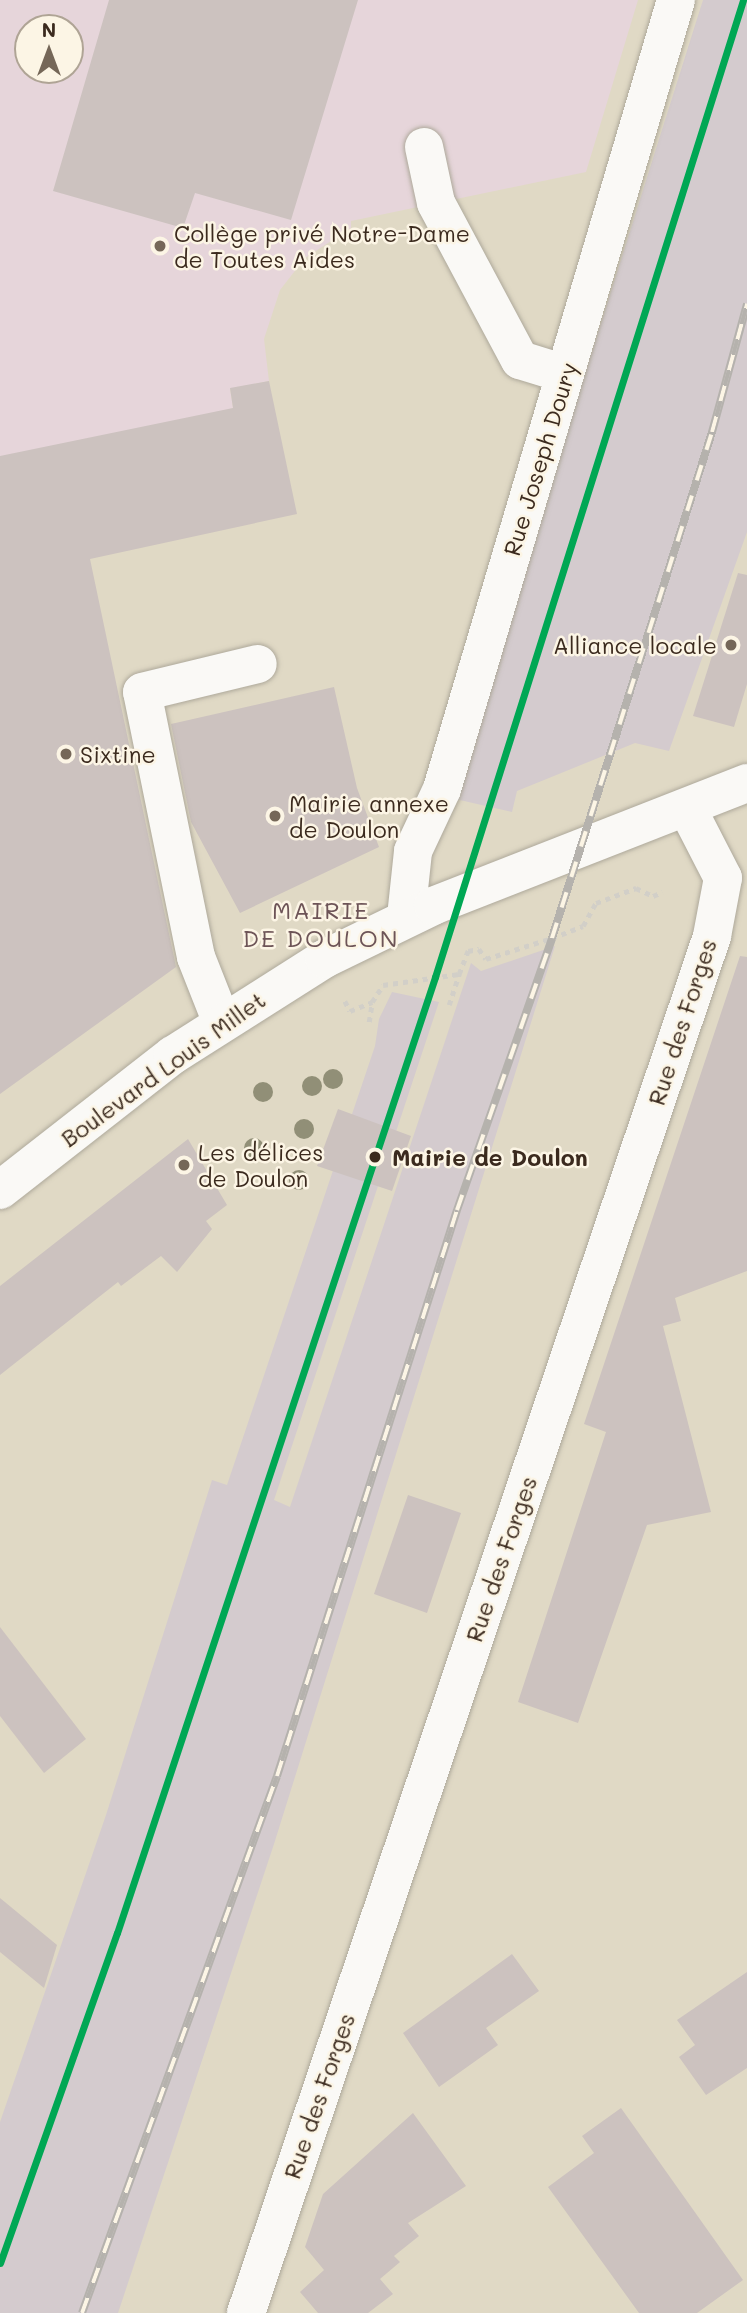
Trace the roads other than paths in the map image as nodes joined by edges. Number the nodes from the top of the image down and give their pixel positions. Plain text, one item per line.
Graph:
1 (676, 0) edge
2 (424, 147) dead end
3 (565, 374) junction
4 (258, 664) dead end
5 (747, 783) edge
6 (687, 808) junction
7 (406, 918) junction
8 (222, 1023) junction
9 (0, 1189) edge
10 (246, 2313) edge

1 - 3 street, Rue Joseph Doury
2 - 3 street
3 - 7 street, Rue Joseph Doury
4 - 8 street
5 - 6 street, Boulevard Louis Millet
6 - 7 street, Boulevard Louis Millet
6 - 10 street, Rue des Forges
7 - 8 street, Boulevard Louis Millet
8 - 9 street, Boulevard Louis Millet

